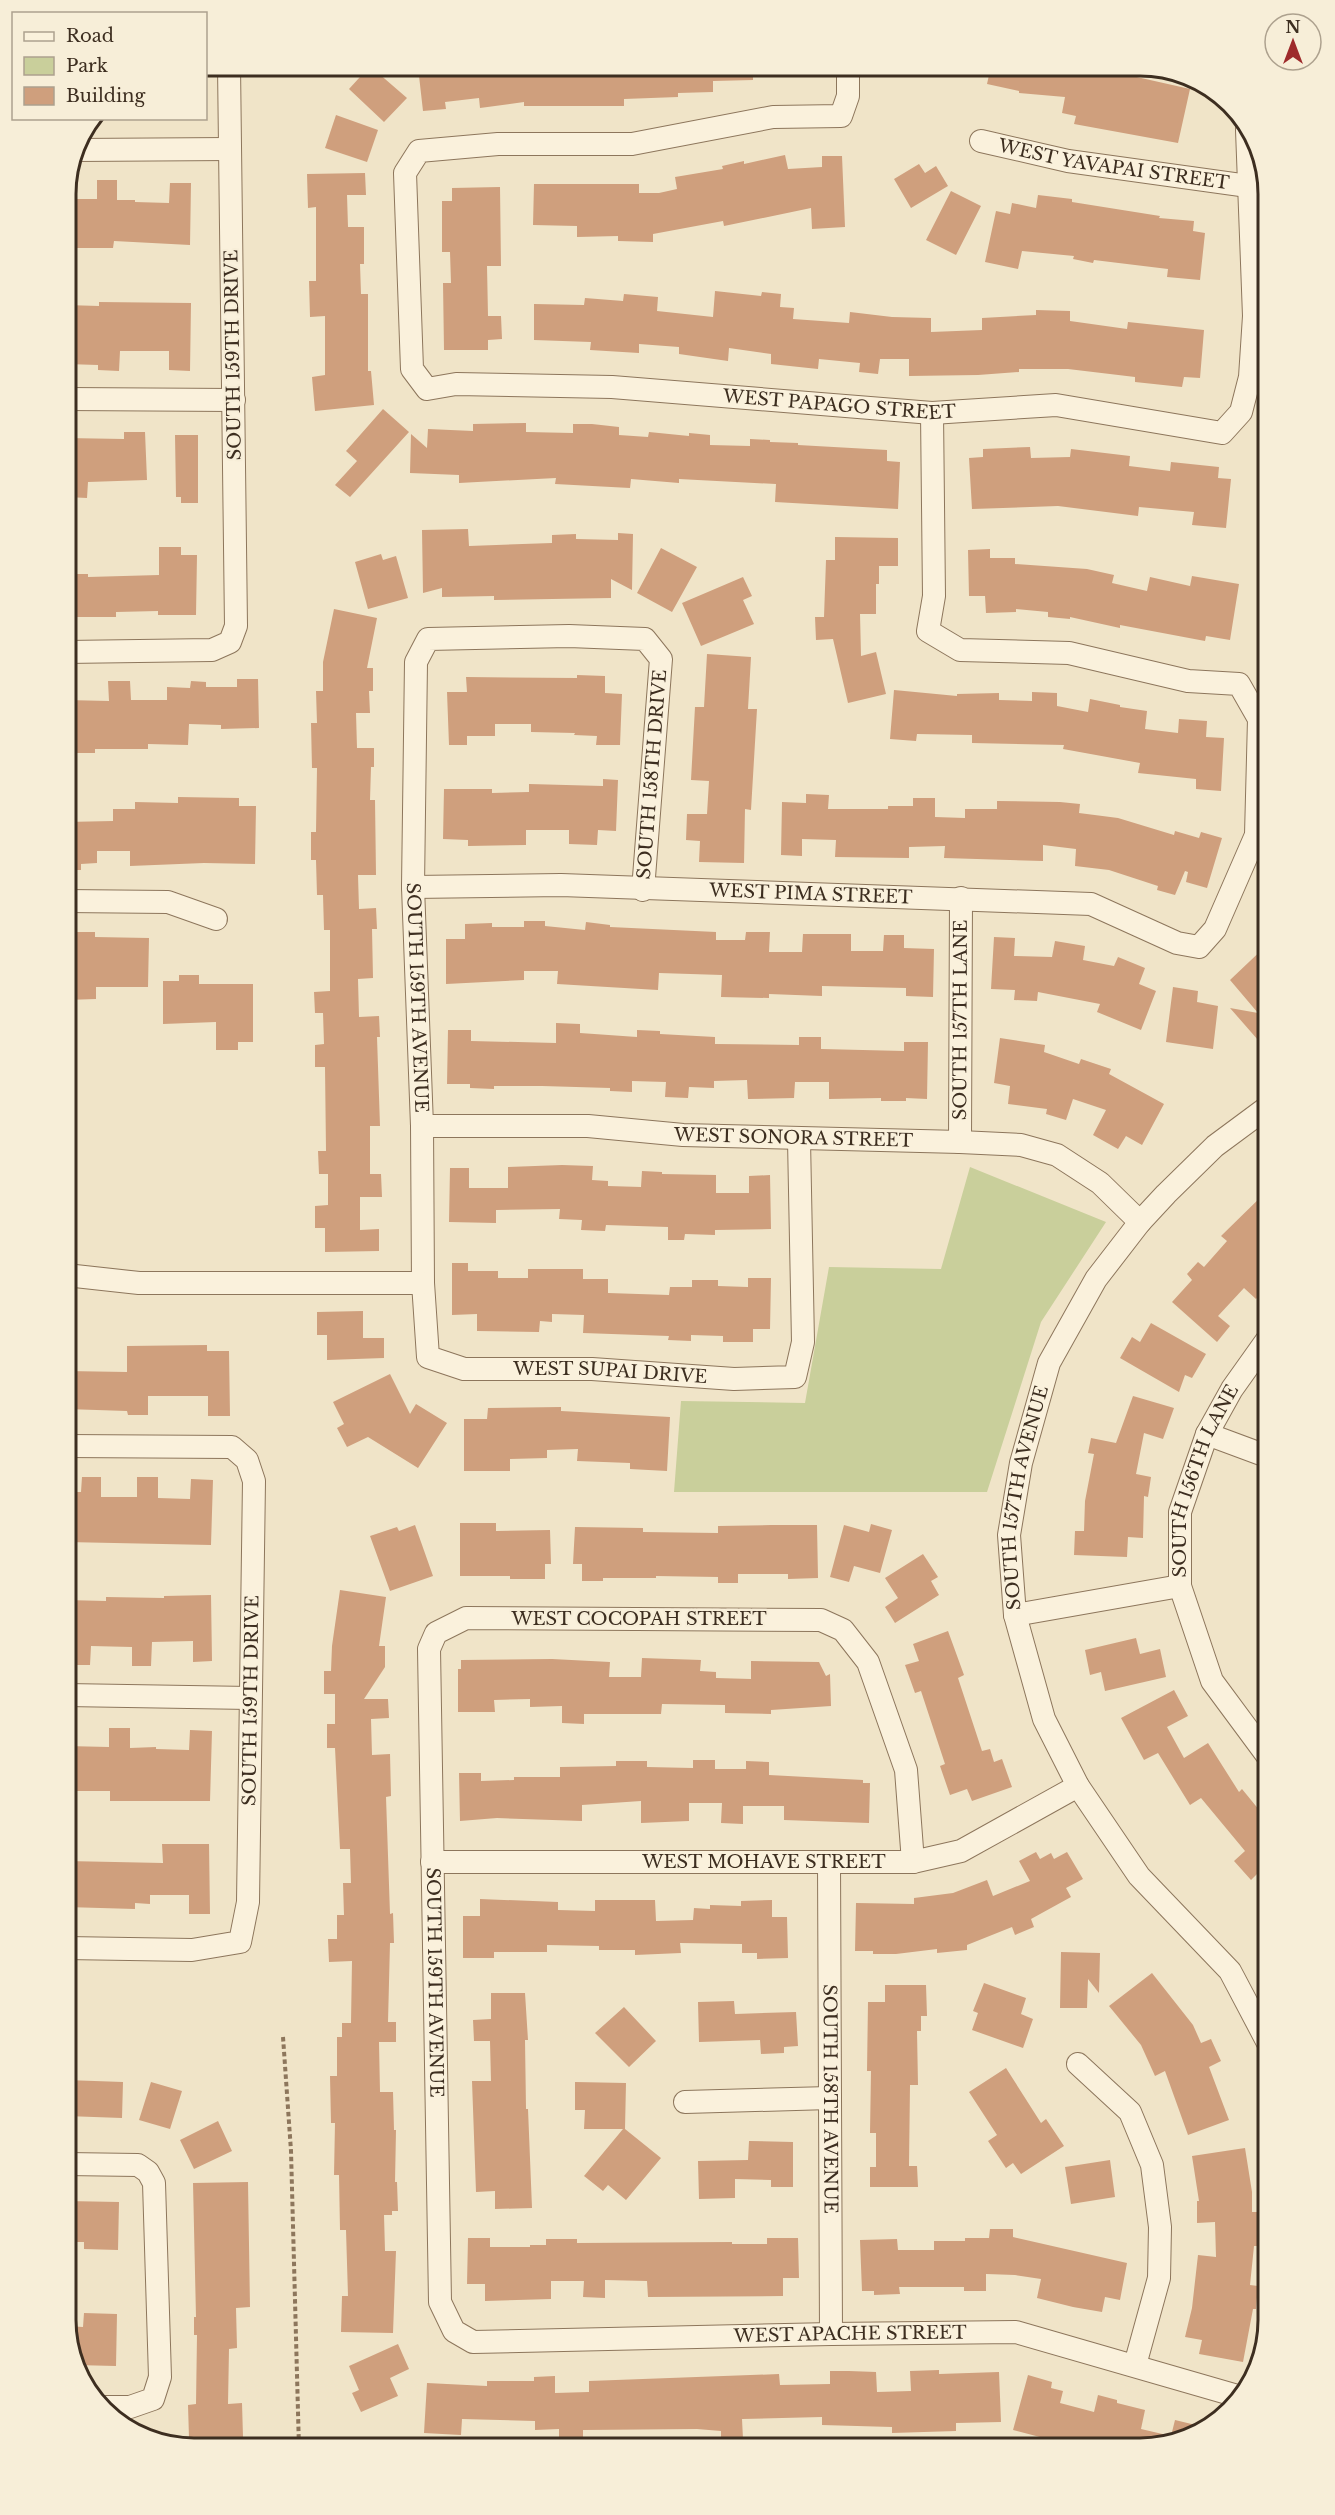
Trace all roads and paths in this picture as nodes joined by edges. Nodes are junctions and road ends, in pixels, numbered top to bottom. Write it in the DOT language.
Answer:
graph roads {
  1 [pos="229,77"];
  2 [pos="848,77"];
  3 [pos="981,141"];
  4 [pos="1247,144"];
  5 [pos="85,150"];
  6 [pos="230,150"];
  7 [pos="1248,186"];
  8 [pos="1258,279"];
  9 [pos="1258,336"];
  10 [pos="77,399"];
  11 [pos="234,400"];
  12 [pos="932,413"];
  13 [pos="77,652"];
  14 [pos="661,659"];
  15 [pos="1258,717"];
  16 [pos="1258,758"];
  17 [pos="413,887"];
  18 [pos="643,890"];
  19 [pos="961,898"];
  20 [pos="77,901"];
  21 [pos="216,919"];
  22 [pos="1258,1114"];
  23 [pos="422,1126"];
  24 [pos="799,1140"];
  25 [pos="960,1142"];
  26 [pos="1140,1222"];
  27 [pos="76,1276"];
  28 [pos="423,1282"];
  29 [pos="1258,1352"];
  30 [pos="428,1357"];
  31 [pos="1207,1434"];
  32 [pos="76,1446"];
  33 [pos="1258,1453"];
  34 [pos="1180,1586"];
  35 [pos="1015,1615"];
  36 [pos="436,1633"];
  37 [pos="76,1695"];
  38 [pos="250,1698"];
  39 [pos="1258,1743"];
  40 [pos="1078,1786"];
  41 [pos="432,1862"];
  42 [pos="913,1862"];
  43 [pos="829,1863"];
  44 [pos="76,1948"];
  45 [pos="1258,2024"];
  46 [pos="283,2037"];
  47 [pos="1078,2064"];
  48 [pos="830,2098"];
  49 [pos="685,2102"];
  50 [pos="76,2164"];
  51 [pos="454,2331"];
  52 [pos="831,2334"];
  53 [pos="1135,2365"];
  54 [pos="1232,2394"];
  55 [pos="115,2407"];
  56 [pos="299,2438"];
  1 -- 6 [label="street, SOUTH 159TH DRIVE"];
  2 -- 12 [label="street, WEST PAPAGO STREET"];
  3 -- 7 [label="street, WEST YAVAPAI STREET"];
  4 -- 7 [label="street"];
  5 -- 6 [label="street"];
  6 -- 11 [label="street, SOUTH 159TH DRIVE"];
  7 -- 8 [label="street"];
  9 -- 12 [label="street, WEST PAPAGO STREET"];
  10 -- 11 [label="street"];
  11 -- 13 [label="street, SOUTH 159TH DRIVE"];
  12 -- 15 [label="street, WEST PIMA STREET"];
  14 -- 17 [label="street, SOUTH 159TH AVENUE"];
  14 -- 18 [label="street, SOUTH 158TH DRIVE"];
  16 -- 19 [label="street, WEST PIMA STREET"];
  17 -- 18 [label="street, WEST PIMA STREET"];
  17 -- 23 [label="street, SOUTH 159TH AVENUE"];
  18 -- 19 [label="street, WEST PIMA STREET"];
  19 -- 25 [label="street, SOUTH 157TH LANE"];
  20 -- 21 [label="street"];
  22 -- 26 [label="street, SOUTH 157TH AVENUE"];
  23 -- 24 [label="street, WEST SONORA STREET"];
  23 -- 28 [label="street, SOUTH 159TH AVENUE"];
  24 -- 25 [label="street, WEST SONORA STREET"];
  24 -- 30 [label="street, WEST SUPAI DRIVE"];
  25 -- 26 [label="street, WEST SONORA STREET"];
  26 -- 35 [label="street, SOUTH 157TH AVENUE"];
  27 -- 28 [label="street"];
  28 -- 30 [label="street, SOUTH 159TH AVENUE"];
  29 -- 31 [label="street, SOUTH 156TH LANE"];
  31 -- 33 [label="street"];
  31 -- 34 [label="street, SOUTH 156TH LANE"];
  32 -- 38 [label="street, SOUTH 159TH DRIVE"];
  34 -- 35 [label="street"];
  34 -- 39 [label="street, SOUTH 156TH LANE"];
  35 -- 40 [label="street, SOUTH 157TH AVENUE"];
  36 -- 41 [label="street, SOUTH 159TH AVENUE"];
  36 -- 42 [label="street, WEST COCOPAH STREET"];
  37 -- 38 [label="street"];
  38 -- 44 [label="street, SOUTH 159TH DRIVE"];
  40 -- 42 [label="street, WEST MOHAVE STREET"];
  40 -- 45 [label="street, SOUTH 157TH AVENUE"];
  41 -- 43 [label="street, WEST MOHAVE STREET"];
  41 -- 51 [label="street, SOUTH 159TH AVENUE"];
  42 -- 43 [label="street, WEST MOHAVE STREET"];
  43 -- 48 [label="street, SOUTH 158TH AVENUE"];
  46 -- 56 [label="path"];
  47 -- 53 [label="street"];
  48 -- 49 [label="street"];
  48 -- 52 [label="street, SOUTH 158TH AVENUE"];
  50 -- 55 [label="street"];
  51 -- 52 [label="street, WEST APACHE STREET"];
  52 -- 53 [label="street, WEST APACHE STREET"];
  53 -- 54 [label="street, WEST APACHE STREET"];
}
